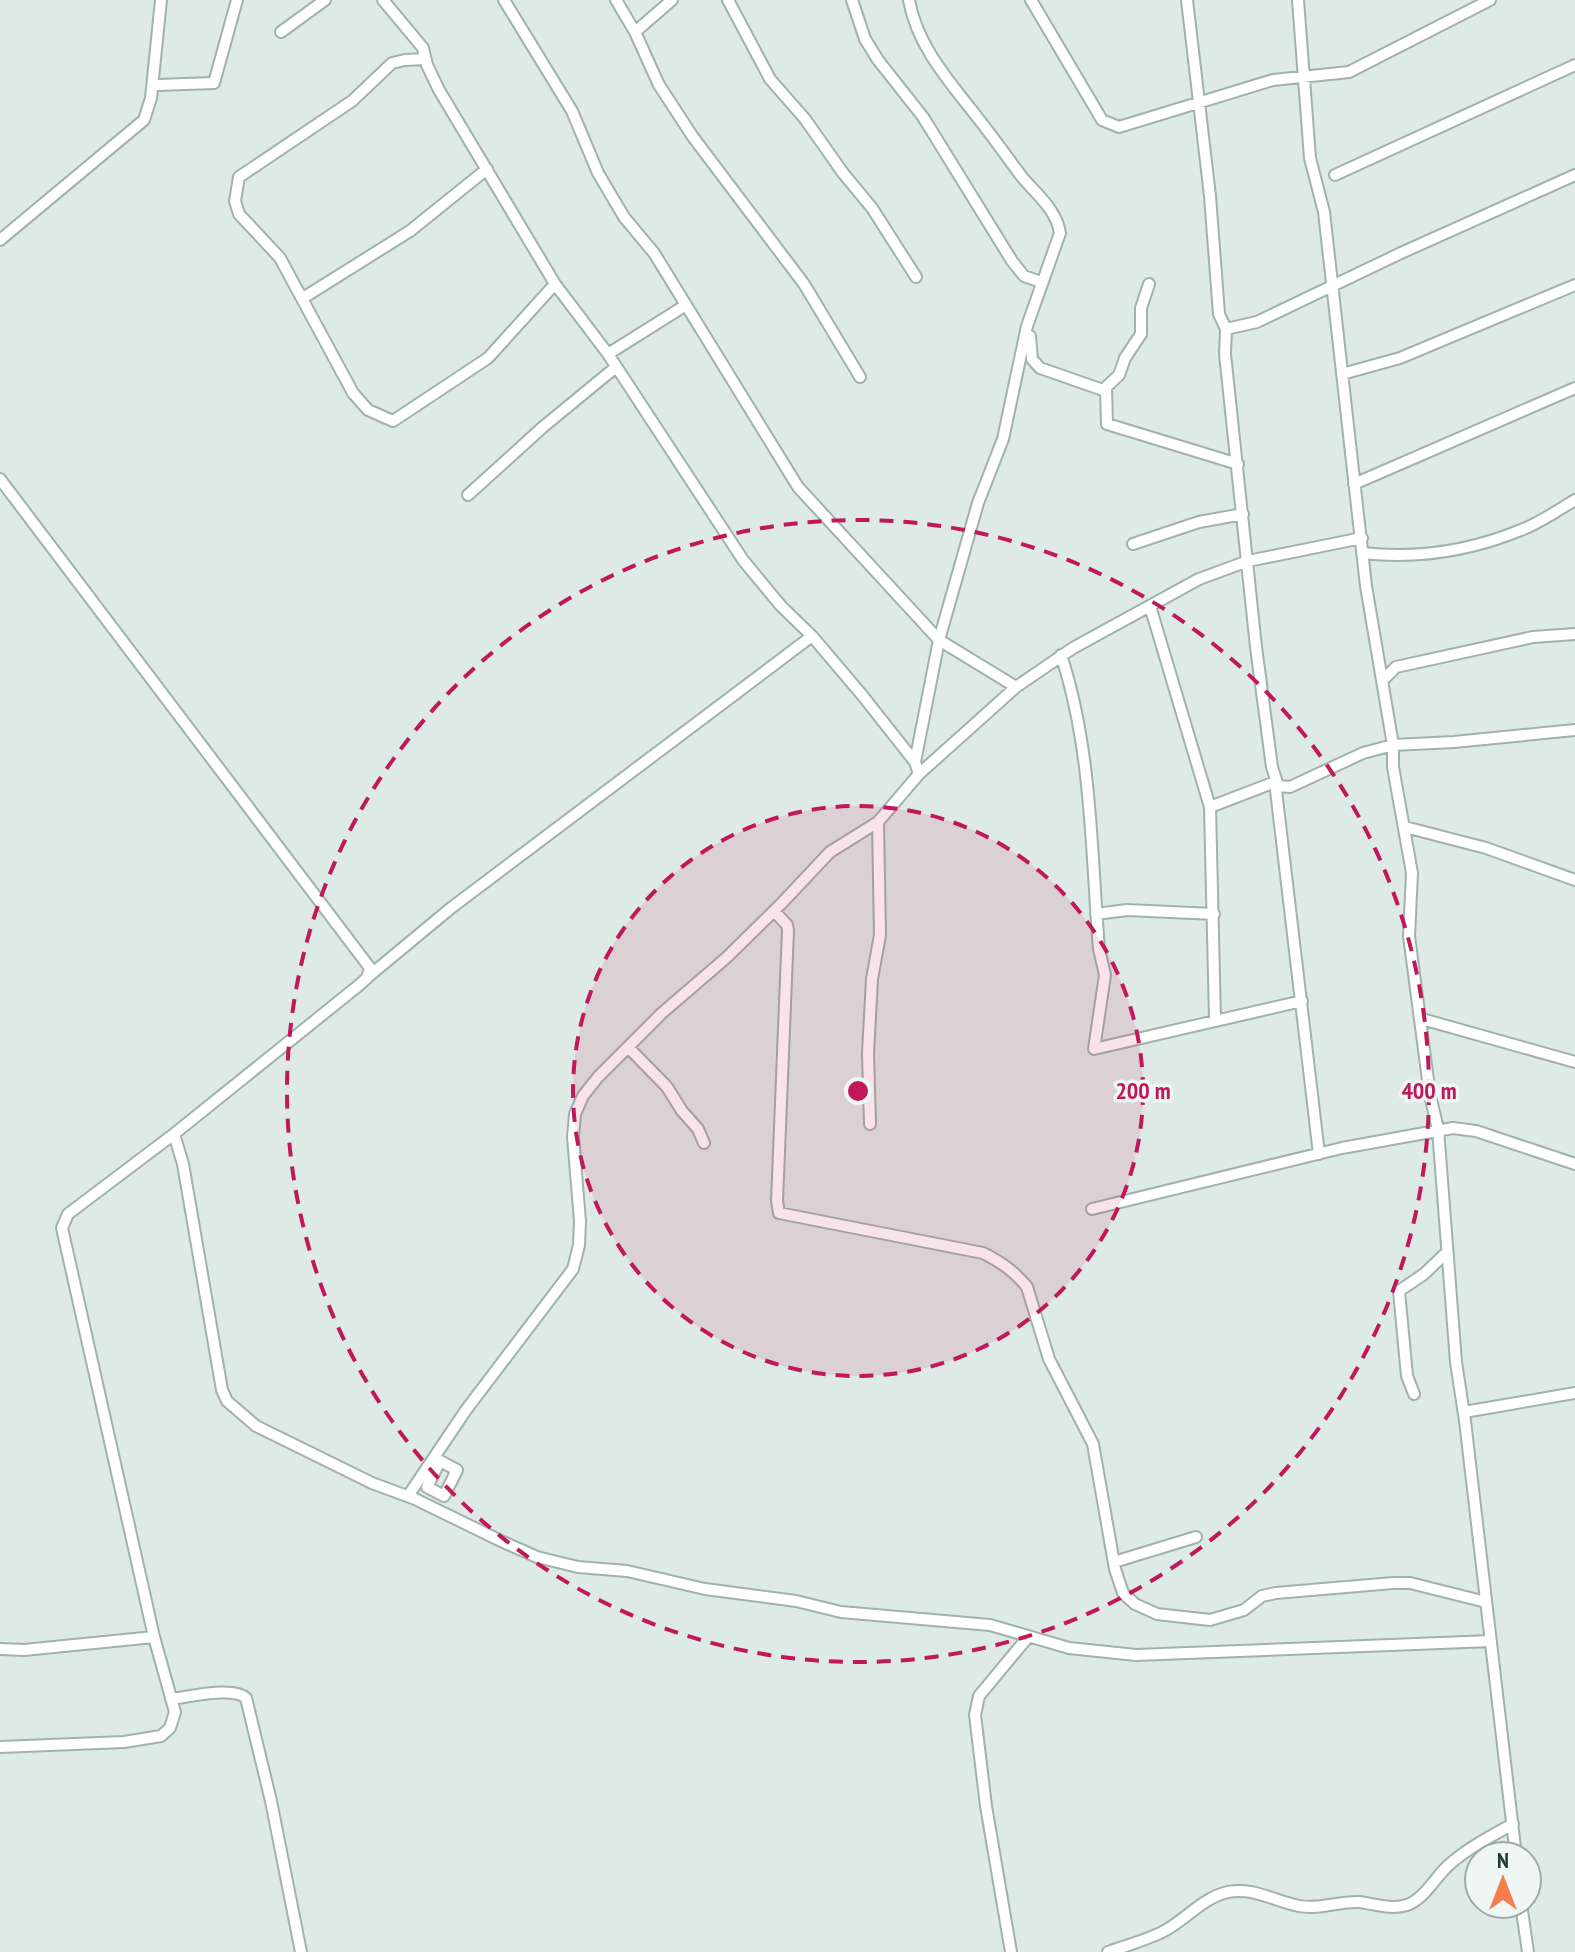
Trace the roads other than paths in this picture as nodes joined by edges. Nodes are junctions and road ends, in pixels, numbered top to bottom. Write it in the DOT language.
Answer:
graph roads {
  1 [pos="161,0"];
  2 [pos="237,0"];
  3 [pos="325,0"];
  4 [pos="383,0"];
  5 [pos="504,0"];
  6 [pos="616,0"];
  7 [pos="672,0"];
  8 [pos="728,0"];
  9 [pos="852,0"];
  10 [pos="909,0"];
  11 [pos="1031,0"];
  12 [pos="1187,0"];
  13 [pos="1490,0"];
  14 [pos="1299,1"];
  15 [pos="281,32"];
  16 [pos="635,32"];
  17 [pos="425,59"];
  18 [pos="1575,65"];
  19 [pos="1305,75"];
  20 [pos="157,85"];
  21 [pos="1199,102"];
  22 [pos="487,169"];
  23 [pos="1335,175"];
  24 [pos="1575,175"];
  25 [pos="0,240"];
  26 [pos="916,277"];
  27 [pos="1041,282"];
  28 [pos="555,284"];
  29 [pos="1149,284"];
  30 [pos="1334,285"];
  31 [pos="1575,285"];
  32 [pos="303,298"];
  33 [pos="686,305"];
  34 [pos="1029,322"];
  35 [pos="1226,329"];
  36 [pos="608,354"];
  37 [pos="616,367"];
  38 [pos="1342,374"];
  39 [pos="860,377"];
  40 [pos="1106,388"];
  41 [pos="1575,388"];
  42 [pos="1238,464"];
  43 [pos="0,479"];
  44 [pos="1354,484"];
  45 [pos="468,495"];
  46 [pos="1575,500"];
  47 [pos="1243,514"];
  48 [pos="1362,538"];
  49 [pos="1133,544"];
  50 [pos="1363,553"];
  51 [pos="1248,561"];
  52 [pos="1150,606"];
  53 [pos="1575,634"];
  54 [pos="812,636"];
  55 [pos="939,640"];
  56 [pos="1061,655"];
  57 [pos="1380,660"];
  58 [pos="1396,667"];
  59 [pos="1384,679"];
  60 [pos="1016,687"];
  61 [pos="1575,730"];
  62 [pos="1393,745"];
  63 [pos="915,762"];
  64 [pos="919,774"];
  65 [pos="1275,782"];
  66 [pos="1210,807"];
  67 [pos="878,822"];
  68 [pos="1405,827"];
  69 [pos="1575,880"];
  70 [pos="774,911"];
  71 [pos="1096,914"];
  72 [pos="1214,914"];
  73 [pos="367,978"];
  74 [pos="1302,1001"];
  75 [pos="1215,1019"];
  76 [pos="1422,1019"];
  77 [pos="628,1047"];
  78 [pos="1575,1062"];
  79 [pos="870,1124"];
  80 [pos="1438,1129"];
  81 [pos="174,1134"];
  82 [pos="704,1143"];
  83 [pos="1319,1154"];
  84 [pos="1575,1164"];
  85 [pos="1092,1209"];
  86 [pos="1447,1252"];
  87 [pos="1575,1393"];
  88 [pos="1414,1394"];
  89 [pos="1464,1412"];
  90 [pos="408,1496"];
  91 [pos="1196,1537"];
  92 [pos="1114,1562"];
  93 [pos="1486,1602"];
  94 [pos="154,1637"];
  95 [pos="1028,1637"];
  96 [pos="1491,1641"];
  97 [pos="0,1649"];
  98 [pos="171,1699"];
  99 [pos="0,1747"];
  100 [pos="1513,1824"];
  101 [pos="1514,1840"];
  102 [pos="1523,1920"];
  103 [pos="301,1952"];
  104 [pos="1011,1952"];
  105 [pos="1108,1952"];
  106 [pos="1528,1952"];
  1 -- 25 [label="street"];
  2 -- 20 [label="street"];
  3 -- 15 [label="street"];
  4 -- 17 [label="street"];
  5 -- 33 [label="street"];
  6 -- 16 [label="street"];
  7 -- 16 [label="street"];
  8 -- 26 [label="street"];
  9 -- 27 [label="street"];
  10 -- 27 [label="street"];
  11 -- 21 [label="street"];
  12 -- 21 [label="street"];
  13 -- 19 [label="street"];
  14 -- 19 [label="street"];
  16 -- 39 [label="street"];
  17 -- 22 [label="street"];
  17 -- 32 [label="street"];
  18 -- 23 [label="street"];
  19 -- 21 [label="street"];
  19 -- 30 [label="street"];
  21 -- 35 [label="street"];
  22 -- 28 [label="street"];
  22 -- 32 [label="street"];
  24 -- 30 [label="street"];
  27 -- 34 [label="street"];
  28 -- 32 [label="street"];
  28 -- 36 [label="street"];
  29 -- 40 [label="street"];
  30 -- 35 [label="street"];
  30 -- 38 [label="street"];
  31 -- 38 [label="street"];
  33 -- 36 [label="street"];
  33 -- 55 [label="street"];
  34 -- 40 [label="street"];
  34 -- 55 [label="street"];
  35 -- 42 [label="street"];
  36 -- 37 [label="street"];
  37 -- 45 [label="street"];
  37 -- 54 [label="street"];
  38 -- 44 [label="street"];
  40 -- 42 [label="street"];
  41 -- 44 [label="street"];
  42 -- 47 [label="street"];
  43 -- 73 [label="street"];
  44 -- 48 [label="street"];
  46 -- 50 [label="street"];
  47 -- 49 [label="street"];
  47 -- 51 [label="street"];
  48 -- 50 [label="street"];
  48 -- 51 [label="street"];
  50 -- 57 [label="street"];
  51 -- 52 [label="street"];
  51 -- 65 [label="street"];
  52 -- 56 [label="street"];
  52 -- 66 [label="street"];
  53 -- 58 [label="street"];
  54 -- 63 [label="street"];
  54 -- 73 [label="street"];
  55 -- 60 [label="street"];
  55 -- 63 [label="street"];
  56 -- 60 [label="street"];
  56 -- 71 [label="street"];
  57 -- 58 [label="street"];
  57 -- 59 [label="street"];
  58 -- 59 [label="street"];
  59 -- 62 [label="street"];
  60 -- 64 [label="street"];
  61 -- 62 [label="street"];
  62 -- 65 [label="street"];
  62 -- 68 [label="street"];
  63 -- 64 [label="street"];
  64 -- 67 [label="street"];
  65 -- 66 [label="street"];
  65 -- 74 [label="street"];
  66 -- 72 [label="street"];
  67 -- 70 [label="street"];
  67 -- 79 [label="street"];
  68 -- 69 [label="street"];
  68 -- 76 [label="street"];
  70 -- 77 [label="street"];
  70 -- 92 [label="street"];
  71 -- 72 [label="street"];
  71 -- 75 [label="street"];
  72 -- 75 [label="street"];
  73 -- 81 [label="street"];
  74 -- 75 [label="street"];
  74 -- 83 [label="street"];
  76 -- 78 [label="street"];
  76 -- 80 [label="street"];
  77 -- 82 [label="street"];
  77 -- 90 [label="street"];
  80 -- 83 [label="street"];
  80 -- 84 [label="street"];
  80 -- 86 [label="street"];
  81 -- 90 [label="street"];
  81 -- 94 [label="street"];
  83 -- 85 [label="street"];
  86 -- 88 [label="street"];
  86 -- 89 [label="street"];
  87 -- 89 [label="street"];
  89 -- 93 [label="street"];
  90 -- 95 [label="street"];
  91 -- 92 [label="street"];
  92 -- 93 [label="street"];
  93 -- 96 [label="street"];
  94 -- 97 [label="street"];
  94 -- 98 [label="street"];
  95 -- 96 [label="street"];
  95 -- 104 [label="street"];
  96 -- 100 [label="street"];
  98 -- 99 [label="street"];
  98 -- 103 [label="street"];
  100 -- 101 [label="street"];
  100 -- 105 [label="street"];
  102 -- 106 [label="street"];
}
